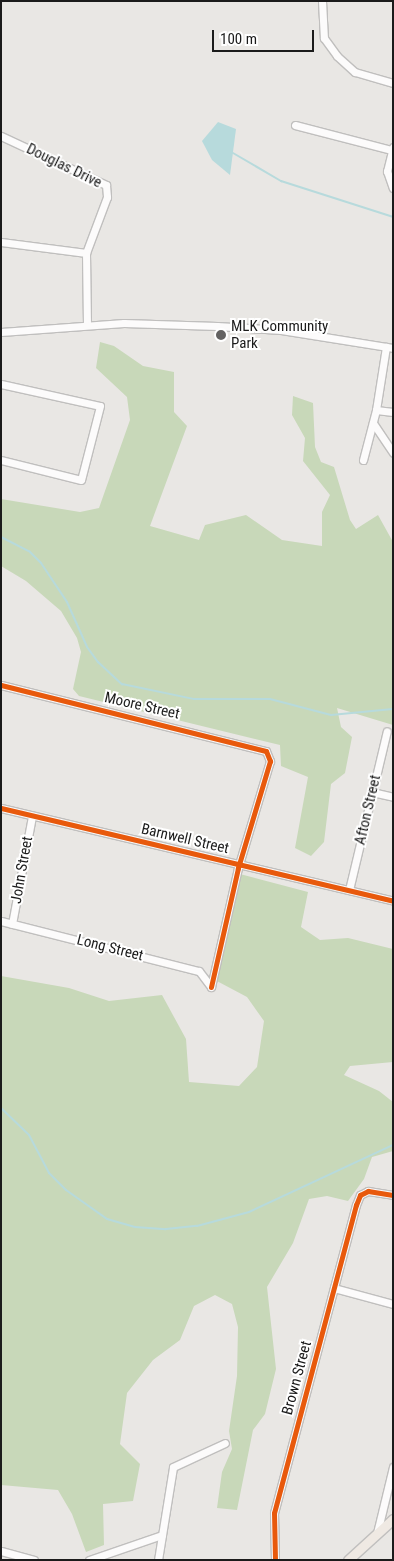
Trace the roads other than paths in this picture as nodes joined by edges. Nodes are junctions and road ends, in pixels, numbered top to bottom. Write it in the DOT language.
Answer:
graph roads {
  1 [pos="322,1"];
  2 [pos="393,83"];
  3 [pos="295,125"];
  4 [pos="1,136"];
  5 [pos="392,148"];
  6 [pos="393,188"];
  7 [pos="1,242"];
  8 [pos="86,253"];
  9 [pos="87,325"];
  10 [pos="1,332"];
  11 [pos="390,348"];
  12 [pos="1,384"];
  13 [pos="376,410"];
  14 [pos="393,412"];
  15 [pos="373,423"];
  16 [pos="393,453"];
  17 [pos="1,460"];
  18 [pos="363,460"];
  19 [pos="1,685"];
  20 [pos="388,731"];
  21 [pos="372,792"];
  22 [pos="393,797"];
  23 [pos="1,808"];
  24 [pos="32,816"];
  25 [pos="241,864"];
  26 [pos="349,890"];
  27 [pos="393,901"];
  28 [pos="1,921"];
  29 [pos="12,924"];
  30 [pos="393,1195"];
  31 [pos="334,1288"];
  32 [pos="393,1304"];
  33 [pos="225,1442"];
  34 [pos="393,1468"];
  35 [pos="393,1519"];
  36 [pos="377,1534"];
  37 [pos="162,1535"];
  38 [pos="1,1550"];
  39 [pos="34,1560"];
  40 [pos="90,1560"];
  41 [pos="158,1560"];
  42 [pos="274,1560"];
  43 [pos="348,1560"];
  1 -- 2 [label="street"];
  3 -- 5 [label="street"];
  4 -- 8 [label="street, Douglas Drive"];
  5 -- 6 [label="street"];
  7 -- 8 [label="street"];
  8 -- 9 [label="street, Douglas Drive"];
  9 -- 10 [label="street"];
  9 -- 11 [label="street"];
  11 -- 13 [label="street"];
  12 -- 17 [label="street"];
  13 -- 14 [label="street"];
  13 -- 15 [label="street"];
  15 -- 16 [label="street"];
  15 -- 18 [label="street"];
  19 -- 25 [label="street, Moore Street"];
  20 -- 21 [label="street, Afton Street"];
  21 -- 22 [label="street"];
  21 -- 26 [label="street, Afton Street"];
  23 -- 24 [label="street, Barnwell Street"];
  24 -- 25 [label="street, Barnwell Street"];
  24 -- 29 [label="street, John Street"];
  25 -- 26 [label="street, Barnwell Street"];
  25 -- 29 [label="street, Long Street"];
  26 -- 27 [label="street, Barnwell Street"];
  28 -- 29 [label="street, Long Street"];
  30 -- 31 [label="street, Brown Street"];
  31 -- 32 [label="street"];
  31 -- 42 [label="street, Brown Street"];
  33 -- 37 [label="street"];
  34 -- 36 [label="street"];
  35 -- 36 [label="main road"];
  36 -- 43 [label="main road"];
  37 -- 40 [label="street"];
  37 -- 41 [label="street"];
  38 -- 39 [label="street"];
}
